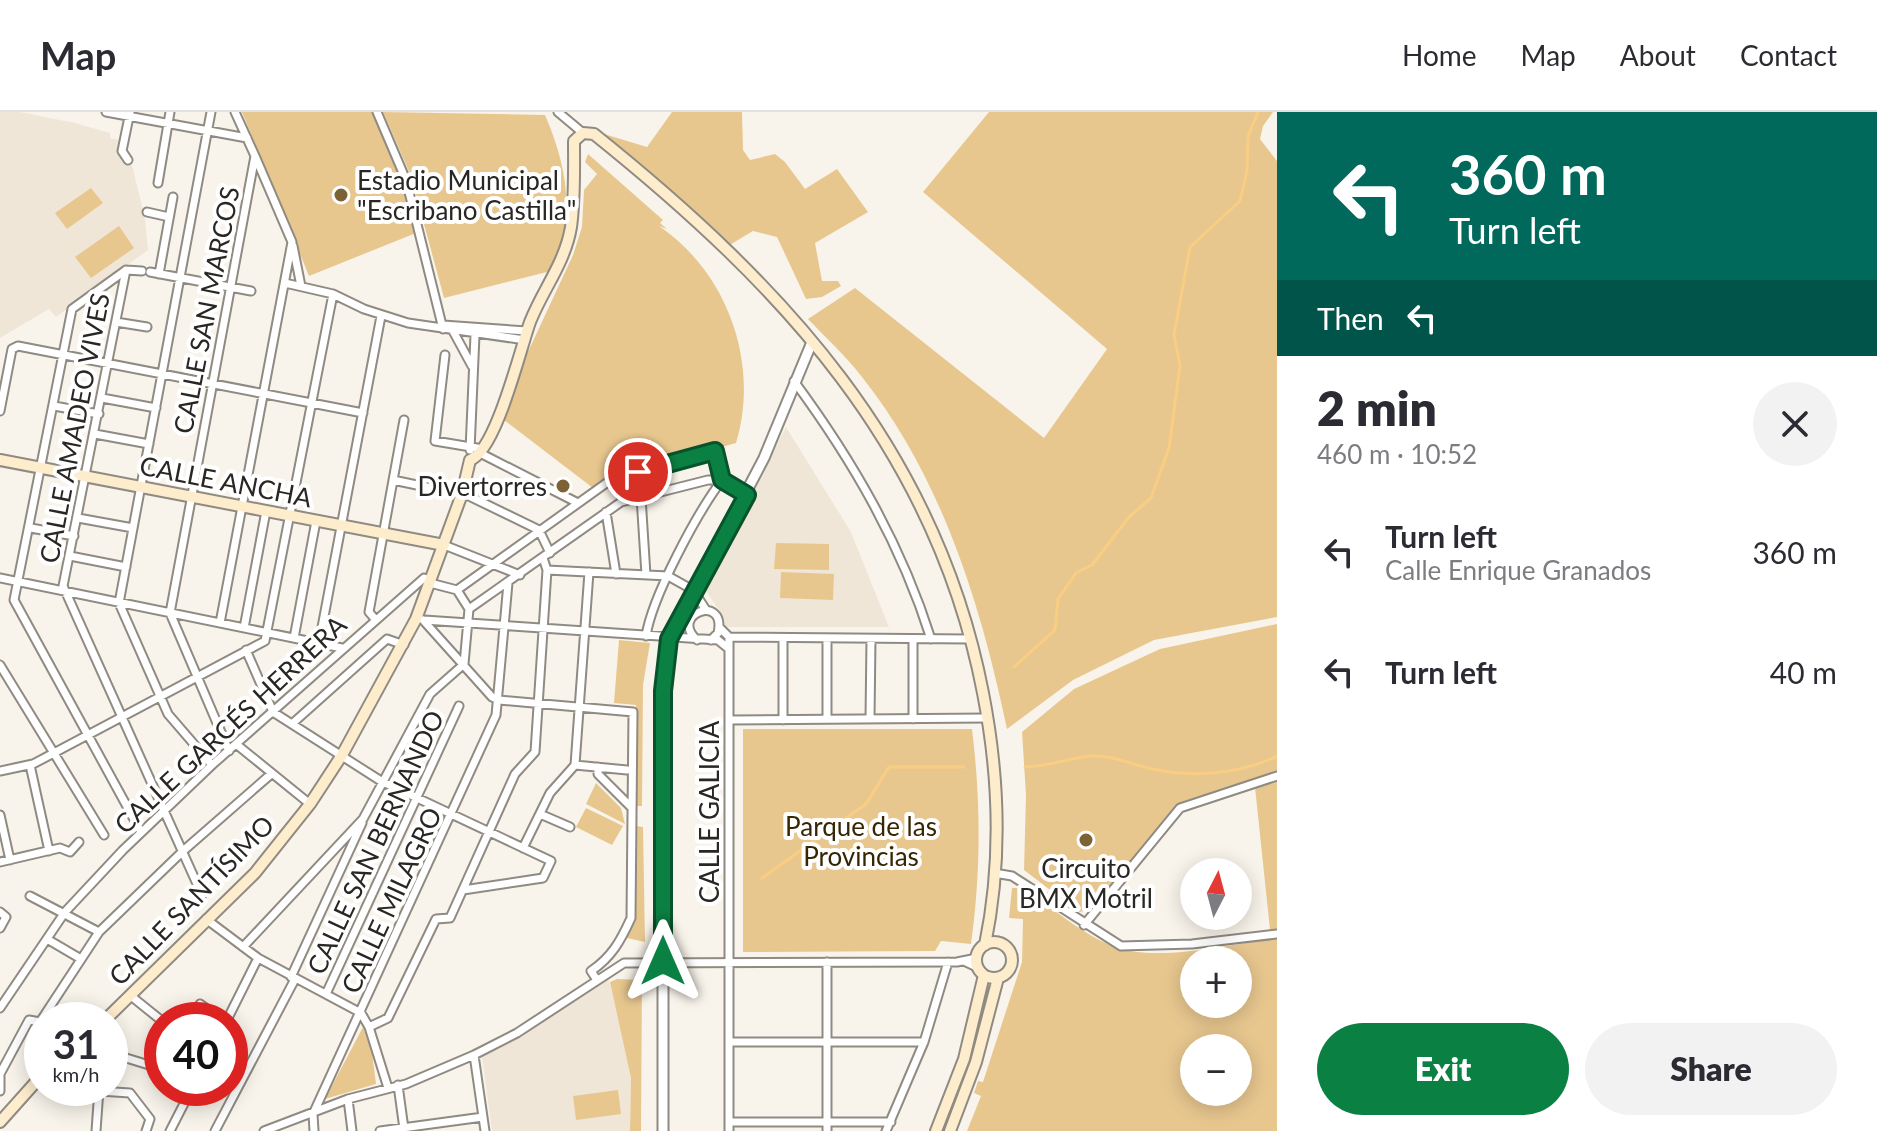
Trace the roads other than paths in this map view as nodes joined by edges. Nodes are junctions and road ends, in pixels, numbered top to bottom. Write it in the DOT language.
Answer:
graph roads {
  1 [pos="106,112"];
  2 [pos="170,112"];
  3 [pos="211,112"];
  4 [pos="235,112"];
  5 [pos="377,112"];
  6 [pos="558,112"];
  7 [pos="129,114"];
  8 [pos="168,124"];
  9 [pos="207,131"];
  10 [pos="583,133"];
  11 [pos="247,138"];
  12 [pos="255,156"];
  13 [pos="128,160"];
  14 [pos="158,183"];
  15 [pos="173,197"];
  16 [pos="147,212"];
  17 [pos="169,217"];
  18 [pos="292,242"];
  19 [pos="126,270"];
  20 [pos="150,272"];
  21 [pos="180,278"];
  22 [pos="285,283"];
  23 [pos="301,286"];
  24 [pos="230,287"];
  25 [pos="251,291"];
  26 [pos="333,294"];
  27 [pos="381,316"];
  28 [pos="116,322"];
  29 [pos="147,327"];
  30 [pos="443,327"];
  31 [pos="453,331"];
  32 [pos="475,335"];
  33 [pos="526,335"];
  34 [pos="812,342"];
  35 [pos="0,353"];
  36 [pos="11,355"];
  37 [pos="64,355"];
  38 [pos="445,355"];
  39 [pos="108,364"];
  40 [pos="474,368"];
  41 [pos="162,374"];
  42 [pos="794,381"];
  43 [pos="212,384"];
  44 [pos="263,394"];
  45 [pos="102,398"];
  46 [pos="312,404"];
  47 [pos="54,406"];
  48 [pos="156,408"];
  49 [pos="0,411"];
  50 [pos="363,413"];
  51 [pos="99,414"];
  52 [pos="404,420"];
  53 [pos="95,434"];
  54 [pos="149,444"];
  55 [pos="478,450"];
  56 [pos="0,460"];
  57 [pos="42,468"];
  58 [pos="86,476"];
  59 [pos="393,480"];
  60 [pos="722,480"];
  61 [pos="141,487"];
  62 [pos="462,494"];
  63 [pos="747,495"];
  64 [pos="191,497"];
  65 [pos="641,497"];
  66 [pos="578,503"];
  67 [pos="242,506"];
  68 [pos="266,511"];
  69 [pos="606,512"];
  70 [pos="291,516"];
  71 [pos="78,518"];
  72 [pos="316,521"];
  73 [pos="341,526"];
  74 [pos="31,528"];
  75 [pos="133,528"];
  76 [pos="539,530"];
  77 [pos="384,534"];
  78 [pos="74,536"];
  79 [pos="444,545"];
  80 [pos="70,556"];
  81 [pos="546,556"];
  82 [pos="494,563"];
  83 [pos="126,567"];
  84 [pos="547,570"];
  85 [pos="589,572"];
  86 [pos="616,574"];
  87 [pos="520,575"];
  88 [pos="646,575"];
  89 [pos="668,576"];
  90 [pos="0,578"];
  91 [pos="20,582"];
  92 [pos="430,582"];
  93 [pos="508,583"];
  94 [pos="457,590"];
  95 [pos="693,590"];
  96 [pos="66,593"];
  97 [pos="119,603"];
  98 [pos="469,609"];
  99 [pos="706,610"];
  100 [pos="170,613"];
  101 [pos="375,619"];
  102 [pos="420,619"];
  103 [pos="469,621"];
  104 [pos="220,623"];
  105 [pos="505,624"];
  106 [pos="543,627"];
  107 [pos="244,628"];
  108 [pos="720,628"];
  109 [pos="585,631"];
  110 [pos="269,633"];
  111 [pos="646,636"];
  112 [pos="729,637"];
  113 [pos="294,638"];
  114 [pos="783,638"];
  115 [pos="827,638"];
  116 [pos="669,639"];
  117 [pos="871,639"];
  118 [pos="913,639"];
  119 [pos="931,639"];
  120 [pos="973,639"];
  121 [pos="697,640"];
  122 [pos="711,640"];
  123 [pos="319,643"];
  124 [pos="404,645"];
  125 [pos="342,648"];
  126 [pos="729,649"];
  127 [pos="246,650"];
  128 [pos="464,664"];
  129 [pos="0,665"];
  130 [pos="195,676"];
  131 [pos="160,696"];
  132 [pos="499,700"];
  133 [pos="538,703"];
  134 [pos="459,706"];
  135 [pos="579,707"];
  136 [pos="273,712"];
  137 [pos="122,714"];
  138 [pos="988,718"];
  139 [pos="827,719"];
  140 [pos="870,719"];
  141 [pos="913,719"];
  142 [pos="730,720"];
  143 [pos="783,720"];
  144 [pos="293,723"];
  145 [pos="88,734"];
  146 [pos="236,744"];
  147 [pos="229,751"];
  148 [pos="53,754"];
  149 [pos="342,755"];
  150 [pos="30,765"];
  151 [pos="212,765"];
  152 [pos="575,765"];
  153 [pos="598,767"];
  154 [pos="627,770"];
  155 [pos="0,771"];
  156 [pos="270,775"];
  157 [pos="1277,776"];
  158 [pos="381,781"];
  159 [pos="416,799"];
  160 [pos="310,804"];
  161 [pos="632,808"];
  162 [pos="164,811"];
  163 [pos="540,814"];
  164 [pos="0,815"];
  165 [pos="452,815"];
  166 [pos="363,819"];
  167 [pos="570,827"];
  168 [pos="141,832"];
  169 [pos="489,832"];
  170 [pos="104,835"];
  171 [pos="79,842"];
  172 [pos="523,848"];
  173 [pos="49,851"];
  174 [pos="183,851"];
  175 [pos="10,860"];
  176 [pos="0,862"];
  177 [pos="994,873"];
  178 [pos="463,890"];
  179 [pos="202,895"];
  180 [pos="30,896"];
  181 [pos="0,912"];
  182 [pos="65,912"];
  183 [pos="991,917"];
  184 [pos="206,919"];
  185 [pos="1084,925"];
  186 [pos="0,928"];
  187 [pos="99,932"];
  188 [pos="1277,934"];
  189 [pos="47,939"];
  190 [pos="985,945"];
  191 [pos="1003,945"];
  192 [pos="243,947"];
  193 [pos="258,958"];
  194 [pos="81,959"];
  195 [pos="663,961"];
  196 [pos="729,962"];
  197 [pos="827,962"];
  198 [pos="948,962"];
  199 [pos="976,966"];
  200 [pos="293,978"];
  201 [pos="998,978"];
  202 [pos="597,980"];
  203 [pos="326,994"];
  204 [pos="131,996"];
  205 [pos="124,1002"];
  206 [pos="234,1002"];
  207 [pos="144,1006"];
  208 [pos="0,1008"];
  209 [pos="361,1013"];
  210 [pos="369,1027"];
  211 [pos="729,1042"];
  212 [pos="827,1042"];
  213 [pos="924,1042"];
  214 [pos="377,1053"];
  215 [pos="474,1055"];
  216 [pos="384,1073"];
  217 [pos="0,1075"];
  218 [pos="400,1085"];
  219 [pos="388,1088"];
  220 [pos="0,1091"];
  221 [pos="378,1091"];
  222 [pos="128,1093"];
  223 [pos="24,1095"];
  224 [pos="348,1099"];
  225 [pos="98,1106"];
  226 [pos="183,1106"];
  227 [pos="313,1114"];
  228 [pos="483,1117"];
  229 [pos="0,1122"];
  230 [pos="891,1122"];
  231 [pos="729,1126"];
  232 [pos="783,1126"];
  233 [pos="827,1126"];
  234 [pos="404,1129"];
  235 [pos="96,1131"];
  236 [pos="146,1131"];
  237 [pos="170,1131"];
  238 [pos="215,1131"];
  239 [pos="264,1131"];
  240 [pos="314,1131"];
  241 [pos="352,1131"];
  242 [pos="380,1131"];
  243 [pos="485,1131"];
  244 [pos="663,1131"];
  245 [pos="886,1131"];
  246 [pos="936,1131"];
  247 [pos="950,1131"];
  1 -- 7 [label="street"];
  2 -- 8 [label="street"];
  3 -- 9 [label="street"];
  4 -- 11 [label="street, CALLE SAN MARCOS"];
  5 -- 30 [label="street"];
  6 -- 10 [label="street"];
  7 -- 8 [label="street"];
  7 -- 13 [label="street"];
  8 -- 9 [label="street"];
  8 -- 14 [label="street"];
  9 -- 11 [label="street"];
  9 -- 21 [label="street"];
  10 -- 33 [label="main road"];
  10 -- 34 [label="main road"];
  11 -- 12 [label="street, CALLE SAN MARCOS"];
  12 -- 18 [label="street"];
  12 -- 24 [label="street, CALLE SAN MARCOS"];
  15 -- 17 [label="street"];
  16 -- 17 [label="street"];
  17 -- 20 [label="street"];
  18 -- 22 [label="street"];
  18 -- 23 [label="street"];
  19 -- 20 [label="street"];
  19 -- 28 [label="street, CALLE AMADEO VIVES"];
  19 -- 37 [label="street"];
  20 -- 21 [label="street"];
  21 -- 24 [label="street"];
  21 -- 41 [label="street"];
  22 -- 23 [label="street"];
  22 -- 44 [label="street"];
  23 -- 26 [label="street"];
  24 -- 25 [label="street"];
  24 -- 43 [label="street, CALLE SAN MARCOS"];
  26 -- 27 [label="street"];
  26 -- 46 [label="street"];
  27 -- 30 [label="street"];
  27 -- 50 [label="street"];
  28 -- 29 [label="street"];
  28 -- 39 [label="street, CALLE AMADEO VIVES"];
  30 -- 31 [label="street"];
  30 -- 33 [label="street"];
  31 -- 32 [label="street"];
  31 -- 40 [label="street"];
  32 -- 33 [label="street"];
  32 -- 40 [label="street"];
  33 -- 55 [label="main road"];
  34 -- 42 [label="street"];
  34 -- 120 [label="main road"];
  35 -- 36 [label="street"];
  36 -- 37 [label="street"];
  36 -- 49 [label="street"];
  37 -- 39 [label="street"];
  37 -- 47 [label="street"];
  38 -- 55 [label="street"];
  39 -- 41 [label="street"];
  39 -- 45 [label="street, CALLE AMADEO VIVES"];
  40 -- 55 [label="street"];
  41 -- 43 [label="street"];
  41 -- 48 [label="street"];
  42 -- 63 [label="street"];
  42 -- 119 [label="street"];
  43 -- 44 [label="street"];
  43 -- 64 [label="street, CALLE SAN MARCOS"];
  44 -- 46 [label="street"];
  44 -- 67 [label="street"];
  45 -- 48 [label="street"];
  45 -- 51 [label="street, CALLE AMADEO VIVES"];
  46 -- 50 [label="street"];
  46 -- 70 [label="street"];
  47 -- 51 [label="street"];
  47 -- 57 [label="street"];
  48 -- 54 [label="street"];
  50 -- 73 [label="street"];
  51 -- 53 [label="street, CALLE AMADEO VIVES"];
  52 -- 59 [label="street"];
  53 -- 54 [label="street"];
  53 -- 58 [label="street, CALLE AMADEO VIVES"];
  54 -- 61 [label="street"];
  55 -- 62 [label="main road, CALLE SANTÍSIMO"];
  55 -- 66 [label="street"];
  56 -- 57 [label="main road, CALLE ANCHA"];
  57 -- 58 [label="main road, CALLE ANCHA"];
  57 -- 74 [label="street"];
  58 -- 61 [label="main road, CALLE ANCHA"];
  58 -- 71 [label="street, CALLE AMADEO VIVES"];
  59 -- 62 [label="street"];
  59 -- 77 [label="street"];
  60 -- 63 [label="street"];
  60 -- 65 [label="street"];
  60 -- 66 [label="street"];
  60 -- 89 [label="street"];
  61 -- 64 [label="main road, CALLE ANCHA"];
  61 -- 75 [label="street"];
  62 -- 76 [label="street"];
  62 -- 79 [label="main road, CALLE SANTÍSIMO"];
  63 -- 95 [label="street"];
  64 -- 67 [label="main road, CALLE ANCHA"];
  64 -- 100 [label="street, CALLE SAN MARCOS"];
  65 -- 69 [label="street"];
  65 -- 88 [label="street"];
  66 -- 76 [label="street"];
  67 -- 68 [label="main road, CALLE ANCHA"];
  67 -- 104 [label="street"];
  68 -- 70 [label="main road, CALLE ANCHA"];
  68 -- 107 [label="street"];
  69 -- 81 [label="street"];
  69 -- 86 [label="street"];
  70 -- 72 [label="main road, CALLE ANCHA"];
  70 -- 110 [label="street"];
  71 -- 75 [label="street"];
  71 -- 78 [label="street, CALLE AMADEO VIVES"];
  72 -- 73 [label="main road, CALLE ANCHA"];
  72 -- 113 [label="street"];
  73 -- 77 [label="main road, CALLE ANCHA"];
  73 -- 123 [label="street"];
  74 -- 78 [label="street"];
  74 -- 91 [label="street"];
  75 -- 83 [label="street"];
  76 -- 81 [label="street"];
  76 -- 82 [label="street"];
  77 -- 79 [label="main road, CALLE ANCHA"];
  77 -- 101 [label="street"];
  78 -- 80 [label="street, CALLE AMADEO VIVES"];
  79 -- 82 [label="street"];
  79 -- 92 [label="main road, CALLE SANTÍSIMO"];
  80 -- 83 [label="street"];
  80 -- 96 [label="street, CALLE AMADEO VIVES"];
  81 -- 84 [label="street"];
  81 -- 87 [label="street"];
  82 -- 87 [label="street"];
  82 -- 94 [label="street"];
  83 -- 97 [label="street"];
  84 -- 85 [label="street"];
  84 -- 106 [label="street"];
  85 -- 86 [label="street"];
  85 -- 109 [label="street"];
  86 -- 88 [label="street"];
  87 -- 93 [label="street"];
  88 -- 89 [label="street"];
  89 -- 95 [label="street"];
  89 -- 111 [label="street"];
  90 -- 91 [label="street"];
  91 -- 96 [label="street"];
  91 -- 145 [label="street"];
  92 -- 94 [label="street"];
  92 -- 101 [label="street, CALLE GARCÉS HERRERA"];
  92 -- 102 [label="main road, CALLE SANTÍSIMO"];
  93 -- 98 [label="street"];
  93 -- 105 [label="street, CALLE MILAGRO"];
  94 -- 98 [label="street"];
  95 -- 99 [label="street"];
  95 -- 116 [label="street"];
  96 -- 97 [label="street"];
  96 -- 137 [label="street"];
  97 -- 100 [label="street"];
  97 -- 131 [label="street"];
  98 -- 103 [label="street"];
  99 -- 108 [label="street"];
  99 -- 121 [label="street"];
  100 -- 104 [label="street"];
  100 -- 130 [label="street"];
  101 -- 125 [label="street, CALLE GARCÉS HERRERA"];
  102 -- 103 [label="street"];
  102 -- 124 [label="main road, CALLE SANTÍSIMO"];
  102 -- 128 [label="street"];
  103 -- 105 [label="street"];
  103 -- 128 [label="street"];
  104 -- 107 [label="street"];
  105 -- 106 [label="street"];
  105 -- 132 [label="street, CALLE MILAGRO"];
  106 -- 109 [label="street"];
  106 -- 133 [label="street"];
  107 -- 110 [label="street"];
  108 -- 112 [label="street"];
  108 -- 122 [label="street"];
  109 -- 111 [label="street"];
  109 -- 135 [label="street"];
  110 -- 113 [label="street"];
  110 -- 127 [label="street"];
  111 -- 116 [label="street"];
  112 -- 114 [label="street"];
  112 -- 126 [label="street, CALLE GALICIA"];
  113 -- 123 [label="street"];
  114 -- 115 [label="street"];
  114 -- 143 [label="street"];
  115 -- 117 [label="street"];
  115 -- 139 [label="street"];
  116 -- 121 [label="street"];
  116 -- 195 [label="street"];
  117 -- 118 [label="street"];
  117 -- 140 [label="street"];
  118 -- 119 [label="street"];
  118 -- 141 [label="street"];
  119 -- 120 [label="street"];
  120 -- 138 [label="main road"];
  121 -- 122 [label="street"];
  122 -- 126 [label="street"];
  123 -- 125 [label="street"];
  124 -- 144 [label="street"];
  124 -- 149 [label="main road, CALLE SANTÍSIMO"];
  125 -- 136 [label="street, CALLE GARCÉS HERRERA"];
  126 -- 142 [label="street, CALLE GALICIA"];
  127 -- 130 [label="street"];
  127 -- 136 [label="street"];
  128 -- 132 [label="street"];
  128 -- 158 [label="street"];
  129 -- 148 [label="street"];
  130 -- 131 [label="street"];
  130 -- 147 [label="street"];
  131 -- 137 [label="street"];
  131 -- 151 [label="street"];
  132 -- 133 [label="street"];
  132 -- 165 [label="street, CALLE MILAGRO"];
  133 -- 135 [label="street"];
  133 -- 169 [label="street"];
  134 -- 159 [label="street, CALLE SAN BERNANDO"];
  135 -- 152 [label="street"];
  135 -- 161 [label="street"];
  136 -- 144 [label="street"];
  136 -- 146 [label="street, CALLE GARCÉS HERRERA"];
  137 -- 145 [label="street"];
  137 -- 162 [label="street"];
  138 -- 141 [label="street"];
  138 -- 177 [label="main road"];
  139 -- 140 [label="street"];
  139 -- 143 [label="street"];
  140 -- 141 [label="street"];
  142 -- 143 [label="street"];
  142 -- 196 [label="street, CALLE GALICIA"];
  144 -- 149 [label="street"];
  145 -- 148 [label="street"];
  145 -- 168 [label="street"];
  146 -- 147 [label="street, CALLE GARCÉS HERRERA"];
  146 -- 156 [label="street"];
  147 -- 151 [label="street, CALLE GARCÉS HERRERA"];
  148 -- 150 [label="street"];
  148 -- 170 [label="street"];
  149 -- 158 [label="street"];
  149 -- 160 [label="main road, CALLE SANTÍSIMO"];
  150 -- 155 [label="street"];
  150 -- 173 [label="street"];
  151 -- 162 [label="street, CALLE GARCÉS HERRERA"];
  152 -- 153 [label="street"];
  152 -- 163 [label="street"];
  153 -- 154 [label="street"];
  153 -- 161 [label="street"];
  156 -- 160 [label="street"];
  156 -- 174 [label="street"];
  157 -- 185 [label="street"];
  158 -- 159 [label="street"];
  158 -- 166 [label="street"];
  159 -- 165 [label="street"];
  159 -- 203 [label="street, CALLE SAN BERNANDO"];
  160 -- 184 [label="main road, CALLE SANTÍSIMO"];
  161 -- 202 [label="street"];
  162 -- 168 [label="street, CALLE GARCÉS HERRERA"];
  162 -- 174 [label="street"];
  163 -- 167 [label="street"];
  163 -- 172 [label="street"];
  164 -- 175 [label="street"];
  165 -- 169 [label="street"];
  165 -- 209 [label="street, CALLE MILAGRO"];
  166 -- 192 [label="street"];
  166 -- 200 [label="street"];
  168 -- 182 [label="street, CALLE GARCÉS HERRERA"];
  169 -- 172 [label="street"];
  169 -- 178 [label="street"];
  171 -- 173 [label="street"];
  172 -- 178 [label="street"];
  173 -- 175 [label="street"];
  174 -- 179 [label="street"];
  174 -- 187 [label="street"];
  175 -- 176 [label="street"];
  177 -- 183 [label="main road"];
  177 -- 185 [label="street"];
  178 -- 210 [label="street"];
  180 -- 182 [label="street"];
  181 -- 186 [label="street"];
  182 -- 187 [label="street"];
  182 -- 189 [label="street, CALLE GARCÉS HERRERA"];
  183 -- 190 [label="main road"];
  183 -- 191 [label="main road"];
  184 -- 192 [label="street"];
  184 -- 204 [label="main road, CALLE SANTÍSIMO"];
  185 -- 188 [label="street"];
  187 -- 194 [label="street"];
  189 -- 194 [label="street"];
  189 -- 208 [label="street, CALLE GARCÉS HERRERA"];
  190 -- 191 [label="main road"];
  190 -- 199 [label="main road"];
  191 -- 201 [label="main road"];
  192 -- 193 [label="street"];
  193 -- 200 [label="street"];
  193 -- 206 [label="street"];
  194 -- 217 [label="street"];
  195 -- 196 [label="street"];
  195 -- 202 [label="street"];
  195 -- 244 [label="street"];
  196 -- 197 [label="street"];
  196 -- 211 [label="street, CALLE GALICIA"];
  197 -- 198 [label="street"];
  197 -- 212 [label="street"];
  198 -- 199 [label="street"];
  198 -- 213 [label="street"];
  199 -- 201 [label="main road"];
  199 -- 246 [label="main road"];
  200 -- 203 [label="street"];
  200 -- 238 [label="street"];
  201 -- 247 [label="main road"];
  202 -- 215 [label="street"];
  203 -- 209 [label="street"];
  204 -- 205 [label="main road, CALLE SANTÍSIMO"];
  204 -- 207 [label="street"];
  209 -- 210 [label="street"];
  209 -- 227 [label="street, CALLE MILAGRO"];
  210 -- 214 [label="street"];
  211 -- 212 [label="street"];
  211 -- 231 [label="street, CALLE GALICIA"];
  212 -- 213 [label="street"];
  212 -- 233 [label="street"];
  213 -- 230 [label="street"];
  214 -- 216 [label="street"];
  214 -- 221 [label="street"];
  215 -- 218 [label="street"];
  215 -- 228 [label="street"];
  216 -- 218 [label="street"];
  216 -- 219 [label="street"];
  217 -- 220 [label="street"];
  218 -- 219 [label="street"];
  218 -- 234 [label="street"];
  219 -- 221 [label="street"];
  221 -- 224 [label="street"];
  222 -- 236 [label="street"];
  223 -- 229 [label="main road"];
  224 -- 227 [label="street"];
  224 -- 241 [label="street"];
  225 -- 235 [label="street"];
  226 -- 237 [label="street"];
  227 -- 239 [label="street"];
  227 -- 240 [label="street"];
  228 -- 234 [label="street"];
  228 -- 243 [label="street"];
  230 -- 233 [label="street"];
  230 -- 245 [label="street"];
  231 -- 232 [label="street"];
  232 -- 233 [label="street"];
  234 -- 242 [label="street"];
}
